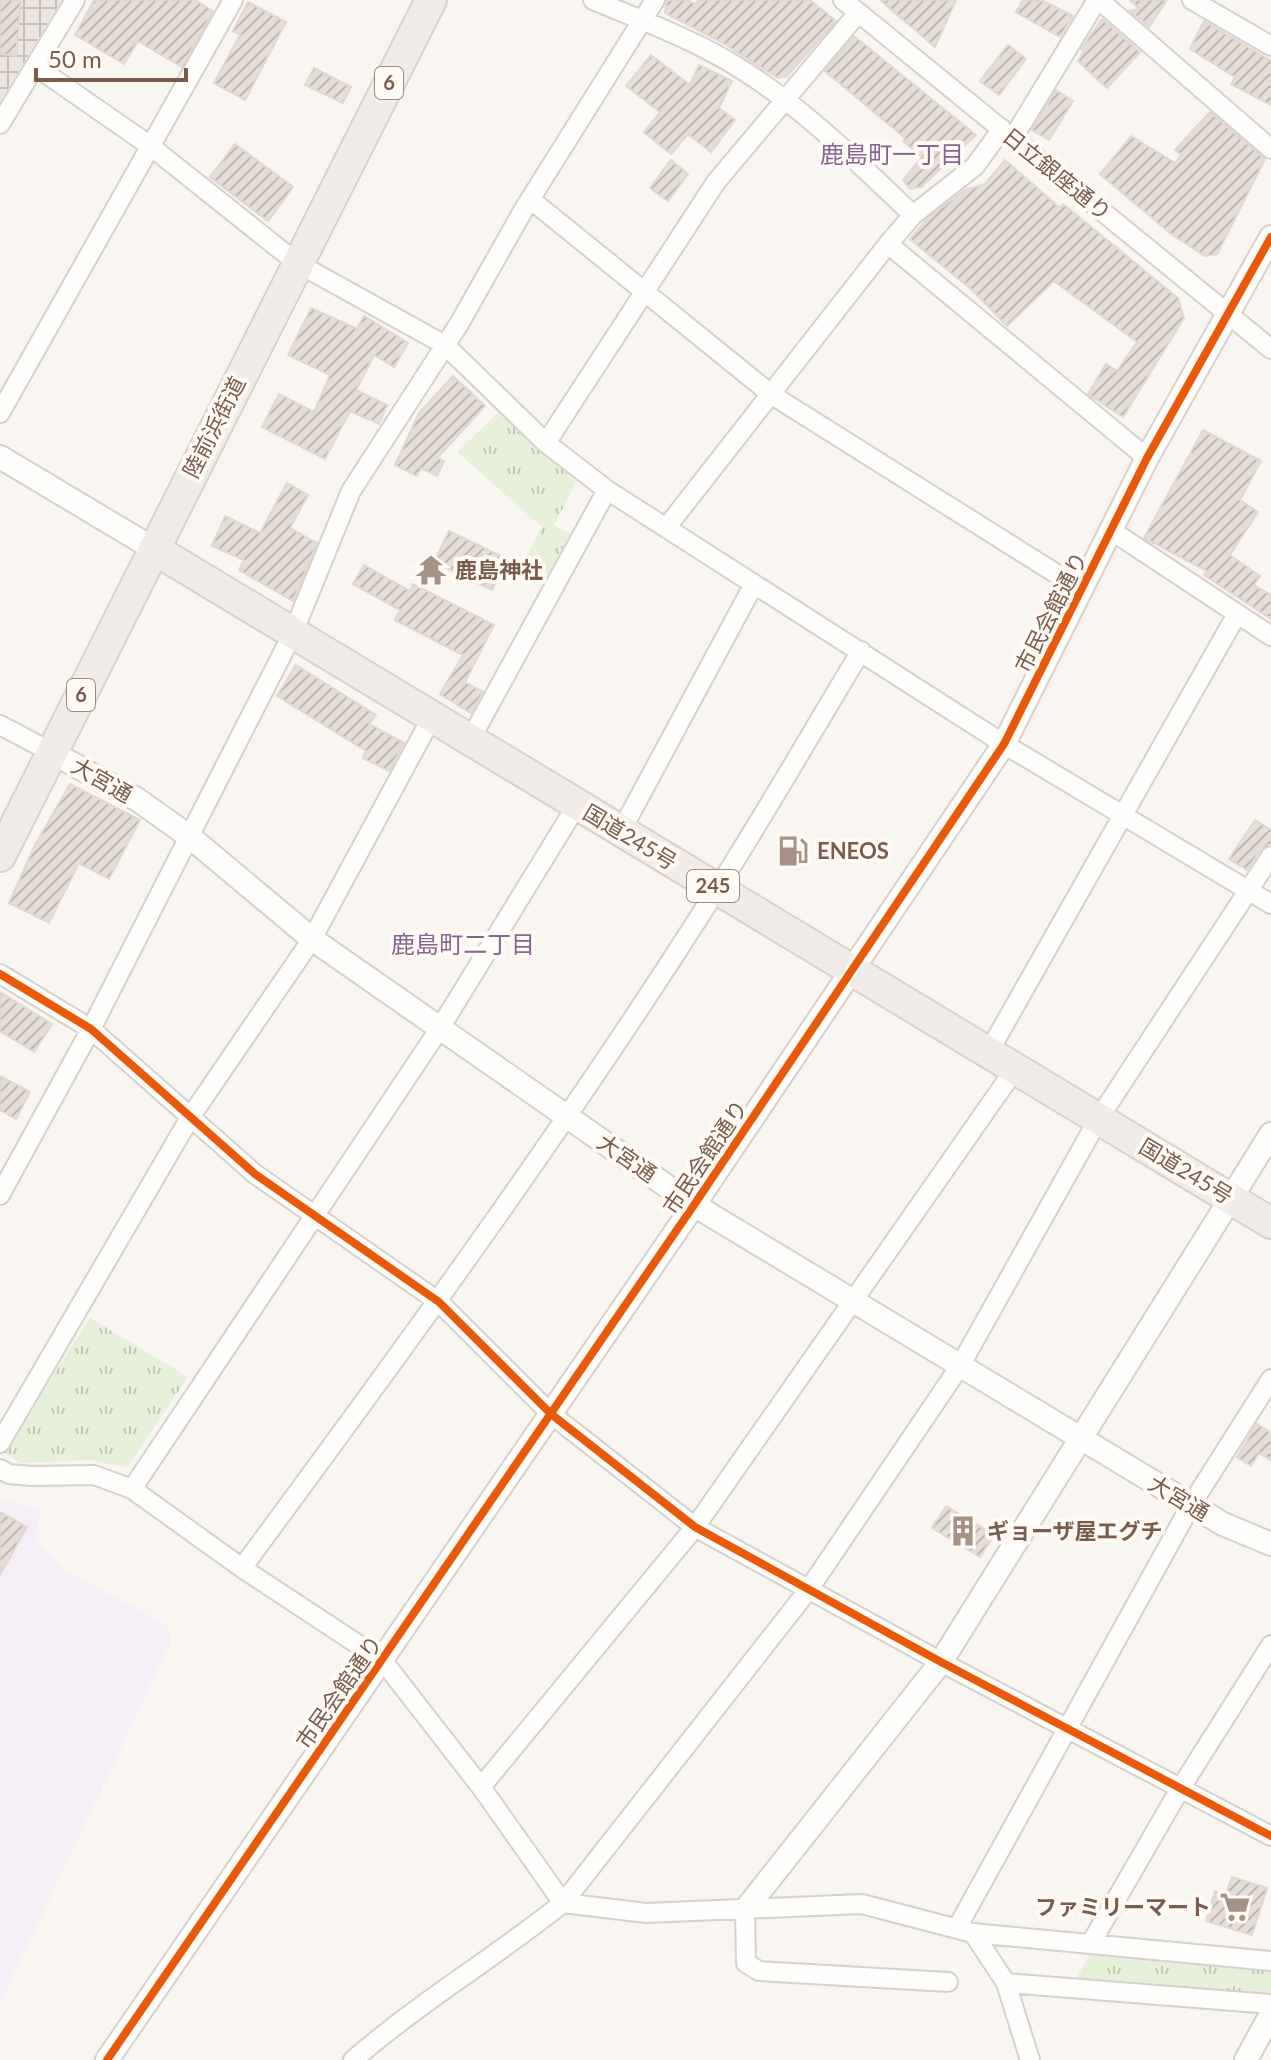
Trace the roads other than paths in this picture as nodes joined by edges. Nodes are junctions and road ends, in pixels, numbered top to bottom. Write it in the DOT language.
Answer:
graph roads {
  1 [pos="75,0"];
  2 [pos="233,0"];
  3 [pos="431,0"];
  4 [pos="593,0"];
  5 [pos="655,0"];
  6 [pos="843,0"];
  7 [pos="1098,0"];
  8 [pos="1192,0"];
  9 [pos="858,13"];
  10 [pos="644,22"];
  11 [pos="1271,46"];
  12 [pos="35,66"];
  13 [pos="784,98"];
  14 [pos="0,124"];
  15 [pos="1008,133"];
  16 [pos="149,145"];
  17 [pos="1271,149"];
  18 [pos="530,199"];
  19 [pos="913,215"];
  20 [pos="1271,237"];
  21 [pos="888,244"];
  22 [pos="297,263"];
  23 [pos="644,289"];
  24 [pos="1228,315"];
  25 [pos="445,345"];
  26 [pos="1271,349"];
  27 [pos="772,395"];
  28 [pos="0,413"];
  29 [pos="546,443"];
  30 [pos="0,457"];
  31 [pos="1147,458"];
  32 [pos="607,490"];
  33 [pos="666,528"];
  34 [pos="1112,531"];
  35 [pos="154,549"];
  36 [pos="754,584"];
  37 [pos="1082,590"];
  38 [pos="1237,614"];
  39 [pos="293,633"];
  40 [pos="1271,636"];
  41 [pos="861,651"];
  42 [pos="432,717"];
  43 [pos="0,725"];
  44 [pos="470,740"];
  45 [pos="1004,744"];
  46 [pos="53,753"];
  47 [pos="577,805"];
  48 [pos="1125,817"];
  49 [pos="621,831"];
  50 [pos="190,837"];
  51 [pos="0,856"];
  52 [pos="1271,856"];
  53 [pos="717,889"];
  54 [pos="1246,889"];
  55 [pos="1271,904"];
  56 [pos="312,939"];
  57 [pos="853,971"];
  58 [pos="0,974"];
  59 [pos="440,1028"];
  60 [pos="91,1029"];
  61 [pos="988,1053"];
  62 [pos="1015,1069"];
  63 [pos="191,1116"];
  64 [pos="567,1117"];
  65 [pos="1099,1118"];
  66 [pos="1271,1134"];
  67 [pos="0,1195"];
  68 [pos="1230,1198"];
  69 [pos="694,1205"];
  70 [pos="315,1215"];
  71 [pos="1271,1223"];
  72 [pos="853,1300"];
  73 [pos="439,1302"];
  74 [pos="960,1366"];
  75 [pos="1271,1379"];
  76 [pos="551,1414"];
  77 [pos="1082,1440"];
  78 [pos="0,1443"];
  79 [pos="0,1469"];
  80 [pos="132,1489"];
  81 [pos="1191,1505"];
  82 [pos="695,1527"];
  83 [pos="1271,1544"];
  84 [pos="242,1568"];
  85 [pos="809,1589"];
  86 [pos="1271,1645"];
  87 [pos="383,1661"];
  88 [pos="941,1662"];
  89 [pos="1068,1730"];
  90 [pos="481,1787"];
  91 [pos="1180,1789"];
  92 [pos="1271,1836"];
  93 [pos="563,1903"];
  94 [pos="745,1910"];
  95 [pos="965,1931"];
  96 [pos="1091,1943"];
  97 [pos="1271,1961"];
  98 [pos="948,1982"];
  99 [pos="1006,1983"];
  100 [pos="1271,2004"];
  101 [pos="1271,2014"];
  102 [pos="107,2060"];
  103 [pos="353,2060"];
  104 [pos="1030,2060"];
  105 [pos="1246,2060"];
  1 -- 12 [label="street"];
  2 -- 16 [label="street"];
  3 -- 22 [label="highway, 陸前浜街道 / 6"];
  4 -- 10 [label="street"];
  5 -- 10 [label="street"];
  6 -- 9 [label="street, 日立銀座通り"];
  7 -- 15 [label="street"];
  7 -- 17 [label="street"];
  8 -- 11 [label="street"];
  9 -- 13 [label="street"];
  9 -- 15 [label="street, 日立銀座通り"];
  10 -- 13 [label="street"];
  10 -- 18 [label="street"];
  12 -- 14 [label="street"];
  12 -- 16 [label="street"];
  13 -- 19 [label="street"];
  13 -- 23 [label="street"];
  15 -- 19 [label="street"];
  15 -- 24 [label="street, 日立銀座通り"];
  16 -- 22 [label="street"];
  16 -- 28 [label="street"];
  18 -- 23 [label="street"];
  18 -- 25 [label="street"];
  19 -- 21 [label="street"];
  20 -- 24 [label="street, 市民会館通り"];
  21 -- 27 [label="street"];
  21 -- 31 [label="street"];
  22 -- 25 [label="street"];
  22 -- 35 [label="highway, 陸前浜街道 / 6"];
  23 -- 27 [label="street"];
  23 -- 29 [label="street"];
  24 -- 26 [label="street, 日立銀座通り"];
  24 -- 31 [label="street, 市民会館通り"];
  25 -- 29 [label="street"];
  25 -- 39 [label="street"];
  27 -- 33 [label="street"];
  27 -- 37 [label="street"];
  29 -- 32 [label="street"];
  30 -- 35 [label="street"];
  31 -- 34 [label="street, 市民会館通り"];
  32 -- 33 [label="street"];
  32 -- 44 [label="street"];
  33 -- 36 [label="street"];
  34 -- 37 [label="street, 市民会館通り"];
  34 -- 38 [label="street"];
  35 -- 39 [label="highway, 国道245号 / 245"];
  35 -- 46 [label="highway, 陸前浜街道 / 6"];
  36 -- 41 [label="street"];
  36 -- 49 [label="street"];
  37 -- 45 [label="street, 市民会館通り"];
  38 -- 40 [label="street"];
  38 -- 48 [label="street"];
  39 -- 42 [label="highway, 国道245号 / 245"];
  39 -- 50 [label="street"];
  41 -- 45 [label="street"];
  41 -- 53 [label="street"];
  42 -- 44 [label="highway, 国道245号 / 245"];
  42 -- 56 [label="street"];
  43 -- 46 [label="street"];
  44 -- 47 [label="highway, 国道245号 / 245"];
  45 -- 48 [label="street"];
  45 -- 57 [label="street, 市民会館通り"];
  46 -- 50 [label="street, 大宮通"];
  46 -- 51 [label="highway, 陸前浜街道 / 6"];
  47 -- 49 [label="highway, 国道245号 / 245"];
  47 -- 59 [label="street"];
  48 -- 54 [label="street"];
  48 -- 61 [label="street"];
  49 -- 53 [label="highway, 国道245号 / 245"];
  50 -- 56 [label="street, 大宮通"];
  50 -- 60 [label="street"];
  52 -- 54 [label="street"];
  53 -- 57 [label="highway, 国道245号 / 245"];
  53 -- 64 [label="street"];
  54 -- 55 [label="street"];
  54 -- 65 [label="street"];
  56 -- 59 [label="street, 大宮通"];
  56 -- 63 [label="street"];
  57 -- 61 [label="highway, 国道245号 / 245"];
  57 -- 69 [label="street, 市民会館通り"];
  58 -- 60 [label="street"];
  59 -- 64 [label="street, 大宮通"];
  59 -- 70 [label="street"];
  60 -- 63 [label="street"];
  60 -- 67 [label="street"];
  61 -- 62 [label="highway, 国道245号 / 245"];
  62 -- 65 [label="highway, 国道245号 / 245"];
  62 -- 72 [label="street"];
  63 -- 70 [label="street"];
  63 -- 78 [label="street"];
  64 -- 69 [label="street, 大宮通"];
  64 -- 73 [label="street"];
  65 -- 68 [label="highway, 国道245号 / 245"];
  65 -- 74 [label="street"];
  66 -- 68 [label="street"];
  68 -- 71 [label="highway, 国道245号 / 245"];
  68 -- 77 [label="street"];
  69 -- 72 [label="street, 大宮通"];
  69 -- 76 [label="street, 市民会館通り"];
  70 -- 73 [label="street"];
  70 -- 80 [label="street"];
  72 -- 74 [label="street, 大宮通"];
  72 -- 82 [label="street"];
  73 -- 76 [label="street"];
  73 -- 84 [label="street"];
  74 -- 77 [label="street, 大宮通"];
  74 -- 85 [label="street"];
  75 -- 81 [label="street"];
  76 -- 82 [label="street"];
  76 -- 87 [label="street, 市民会館通り"];
  77 -- 81 [label="street, 大宮通"];
  77 -- 88 [label="street"];
  79 -- 80 [label="street"];
  80 -- 84 [label="street"];
  81 -- 83 [label="street, 大宮通"];
  81 -- 89 [label="street"];
  82 -- 85 [label="street"];
  82 -- 90 [label="street"];
  84 -- 87 [label="street"];
  85 -- 88 [label="street"];
  85 -- 93 [label="street"];
  86 -- 91 [label="street"];
  87 -- 90 [label="street"];
  87 -- 102 [label="street, 市民会館通り"];
  88 -- 89 [label="street"];
  88 -- 94 [label="street"];
  89 -- 91 [label="street"];
  89 -- 95 [label="street"];
  90 -- 93 [label="street"];
  91 -- 92 [label="street"];
  91 -- 96 [label="street"];
  93 -- 94 [label="street"];
  93 -- 103 [label="street"];
  94 -- 95 [label="street"];
  94 -- 98 [label="street"];
  95 -- 96 [label="street"];
  95 -- 99 [label="street"];
  96 -- 97 [label="street"];
  99 -- 100 [label="street"];
  99 -- 104 [label="street"];
  101 -- 105 [label="street"];
}
